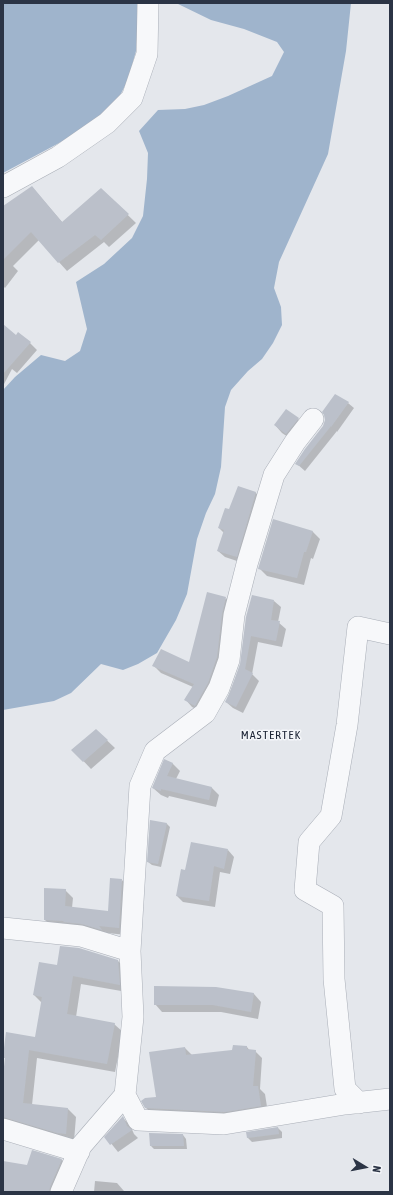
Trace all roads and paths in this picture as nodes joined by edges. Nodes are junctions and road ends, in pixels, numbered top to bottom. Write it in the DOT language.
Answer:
graph roads {
  1 [pos="148,3"];
  2 [pos="3,187"];
  3 [pos="313,419"];
  4 [pos="390,634"];
  5 [pos="3,928"];
  6 [pos="130,951"];
  7 [pos="124,1095"];
  8 [pos="390,1099"];
  9 [pos="359,1103"];
  10 [pos="3,1129"];
  11 [pos="79,1152"];
  12 [pos="61,1192"];
  1 -- 2 [label="street"];
  3 -- 6 [label="street"];
  4 -- 9 [label="street"];
  5 -- 6 [label="street"];
  6 -- 7 [label="street"];
  7 -- 9 [label="street"];
  7 -- 11 [label="street"];
  8 -- 9 [label="street"];
  10 -- 11 [label="street"];
  11 -- 12 [label="street"];
}
